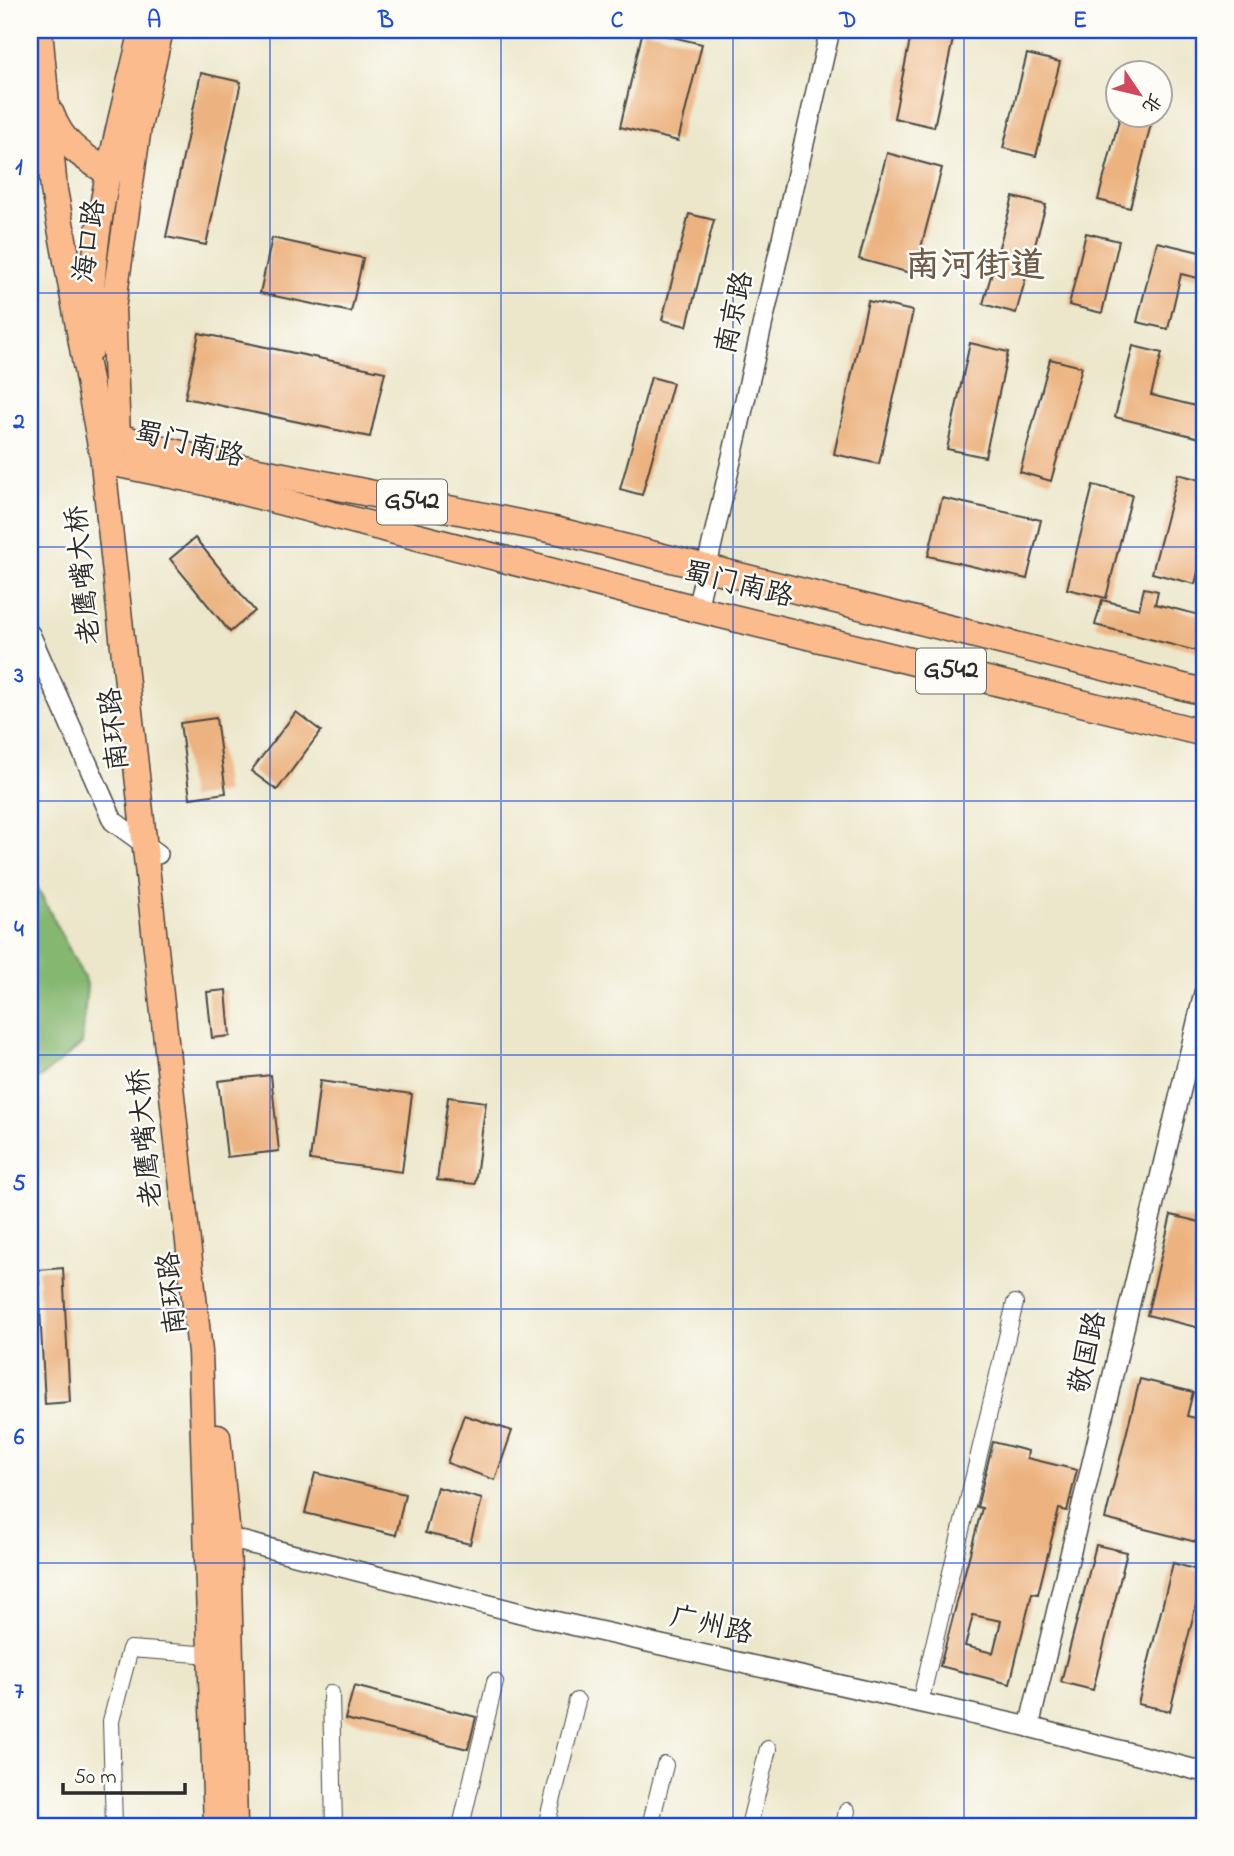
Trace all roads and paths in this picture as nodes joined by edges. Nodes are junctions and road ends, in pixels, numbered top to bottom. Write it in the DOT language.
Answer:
graph roads {
  1 [pos="39,30"];
  2 [pos="142,30"];
  3 [pos="161,30"];
  4 [pos="830,30"];
  5 [pos="44,96"];
  6 [pos="109,173"];
  7 [pos="113,449"];
  8 [pos="706,568"];
  9 [pos="697,609"];
  10 [pos="30,634"];
  11 [pos="1204,692"];
  12 [pos="1204,733"];
  13 [pos="151,849"];
  14 [pos="1204,993"];
  15 [pos="1014,1303"];
  16 [pos="217,1535"];
  17 [pos="212,1655"];
  18 [pos="495,1682"];
  19 [pos="331,1693"];
  20 [pos="577,1701"];
  21 [pos="920,1703"];
  22 [pos="1029,1727"];
  23 [pos="768,1749"];
  24 [pos="665,1765"];
  25 [pos="1204,1772"];
  26 [pos="114,1826"];
  27 [pos="216,1826"];
  28 [pos="235,1826"];
  29 [pos="334,1826"];
  30 [pos="461,1826"];
  31 [pos="546,1826"];
  32 [pos="650,1826"];
  33 [pos="749,1826"];
  1 -- 5 [label="highway"];
  2 -- 6 [label="main road, 海口路"];
  3 -- 7 [label="main road, 海口路"];
  4 -- 8 [label="street, 南京路"];
  5 -- 6 [label="highway"];
  5 -- 7 [label="highway"];
  6 -- 7 [label="main road, 海口路"];
  7 -- 8 [label="highway, 蜀门南路 / G542"];
  7 -- 9 [label="highway, 蜀门南路 / G542"];
  7 -- 13 [label="main road, 南环路"];
  8 -- 9 [label="street, 南京路"];
  8 -- 11 [label="highway, 蜀门南路 / G542"];
  9 -- 12 [label="highway, 蜀门南路 / G542"];
  10 -- 13 [label="street"];
  13 -- 16 [label="main road, 南环路"];
  14 -- 22 [label="street, 敬国路"];
  15 -- 21 [label="street"];
  16 -- 17 [label="main road"];
  16 -- 21 [label="street, 广州路"];
  16 -- 28 [label="main road, 南环路"];
  17 -- 26 [label="street"];
  17 -- 27 [label="main road"];
  18 -- 30 [label="street"];
  19 -- 29 [label="street"];
  20 -- 31 [label="street"];
  21 -- 22 [label="street, 广州路"];
  22 -- 25 [label="street, 广州路"];
  23 -- 33 [label="street"];
  24 -- 32 [label="street"];
}
